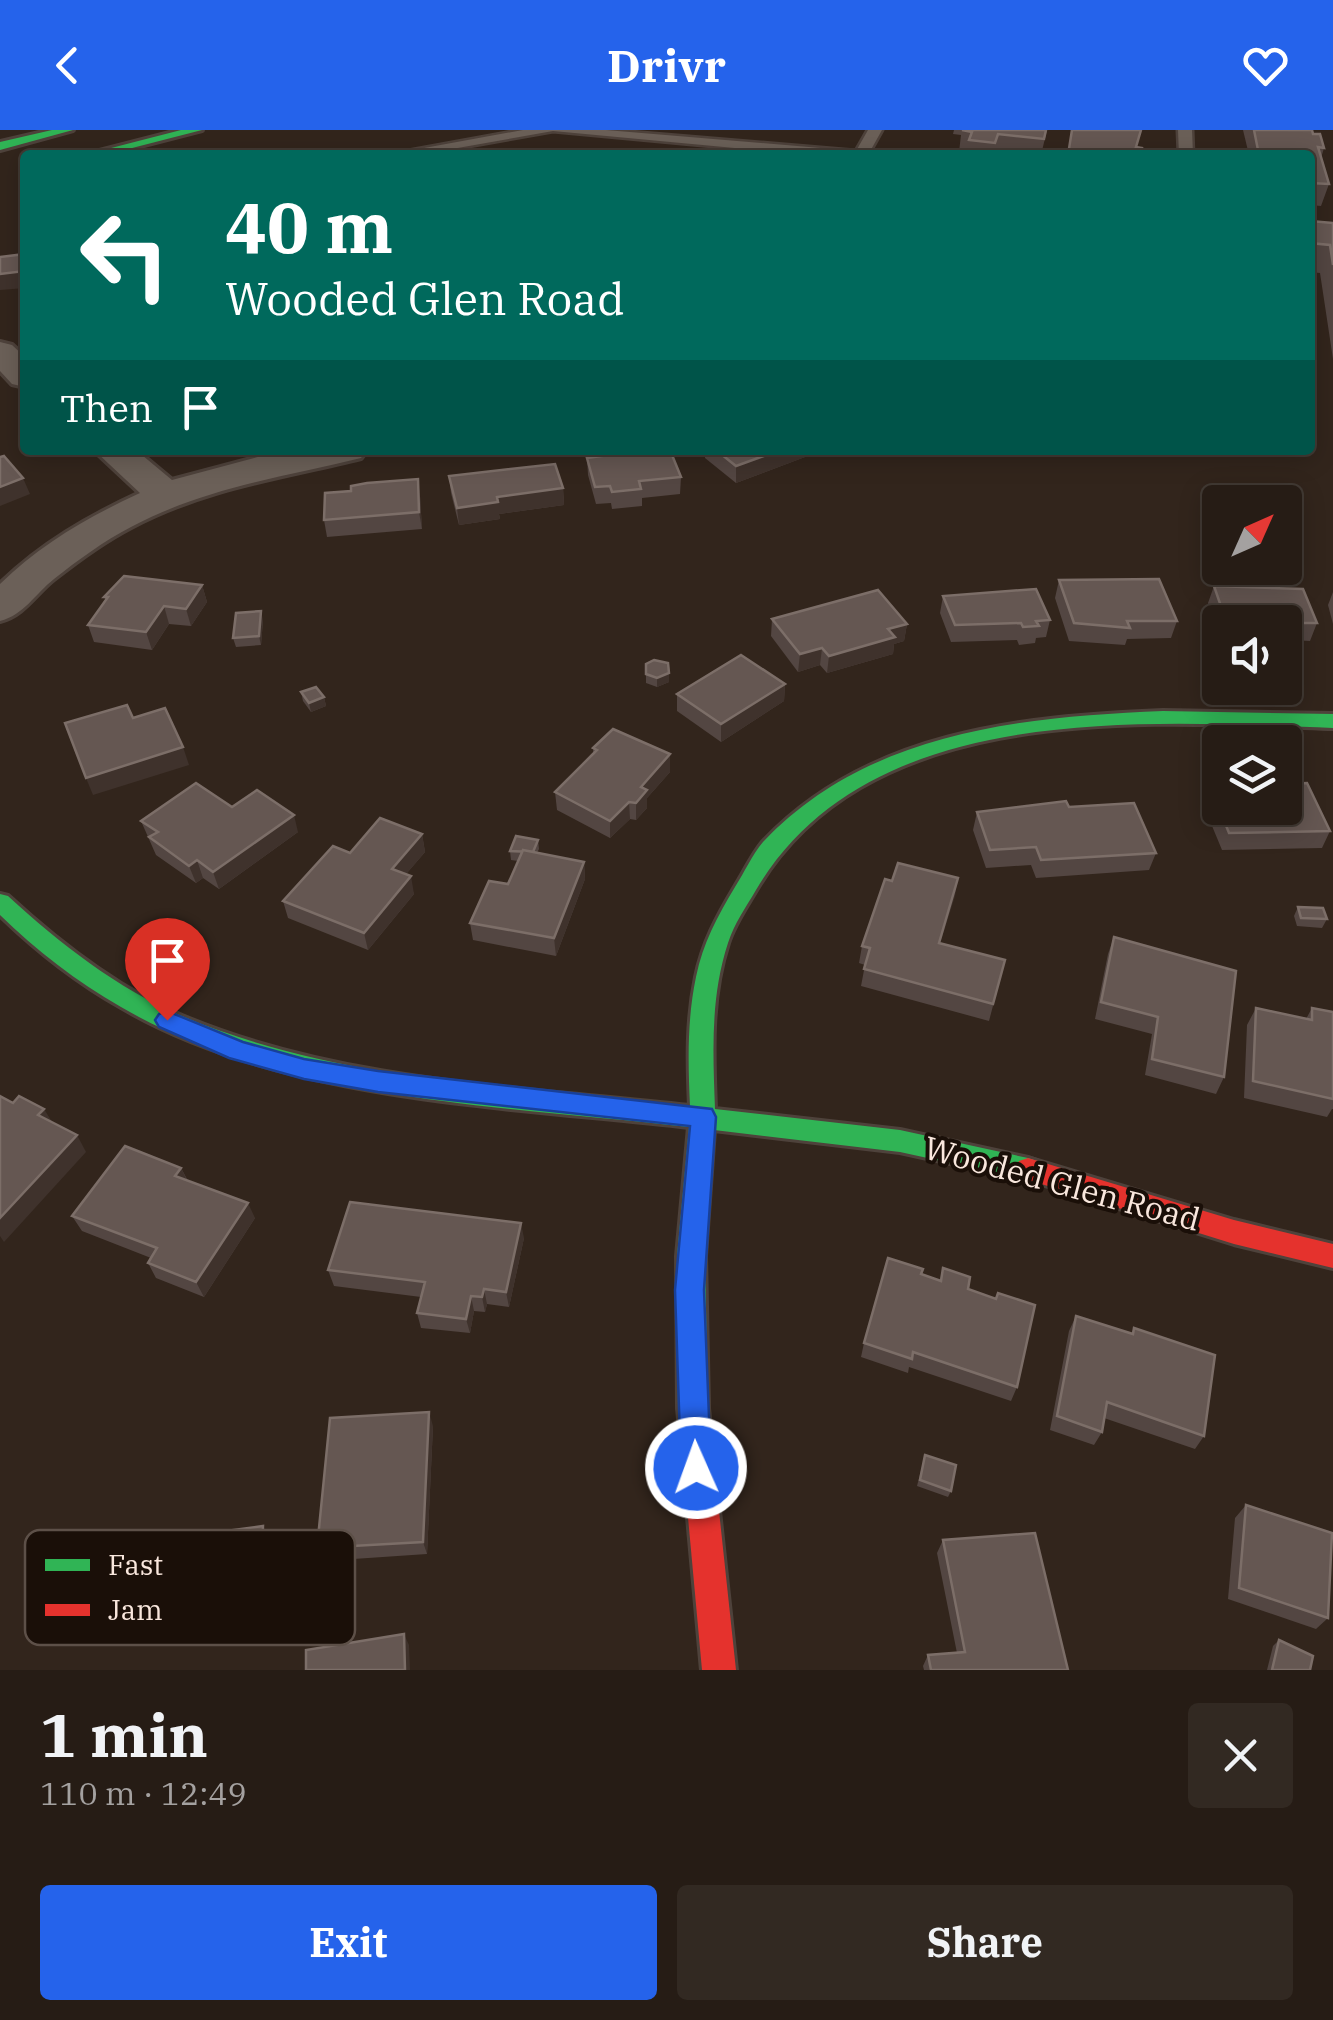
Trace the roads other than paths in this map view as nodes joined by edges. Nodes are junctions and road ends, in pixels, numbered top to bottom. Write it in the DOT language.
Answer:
graph roads {
  1 [pos="67,130"];
  2 [pos="196,130"];
  3 [pos="547,130"];
  4 [pos="559,130"];
  5 [pos="470,134"];
  6 [pos="0,146"];
  7 [pos="111,150"];
  8 [pos="423,150"];
  9 [pos="798,150"];
  10 [pos="0,352"];
  11 [pos="20,371"];
  12 [pos="118,455"];
  13 [pos="317,455"];
  14 [pos="166,496"];
  15 [pos="0,608"];
  16 [pos="1333,722"];
  17 [pos="0,902"];
  18 [pos="703,1117"];
  19 [pos="1333,1256"];
  20 [pos="719,1670"];
  1 -- 6 [label="street"];
  2 -- 7 [label="street"];
  3 -- 5 [label="lane"];
  4 -- 9 [label="lane"];
  5 -- 8 [label="lane"];
  10 -- 11 [label="street"];
  12 -- 14 [label="street"];
  13 -- 14 [label="street"];
  14 -- 15 [label="street"];
  16 -- 18 [label="street"];
  17 -- 18 [label="street, Wooded Glen Road"];
  18 -- 19 [label="street, Wooded Glen Road"];
  18 -- 20 [label="street"];
}
